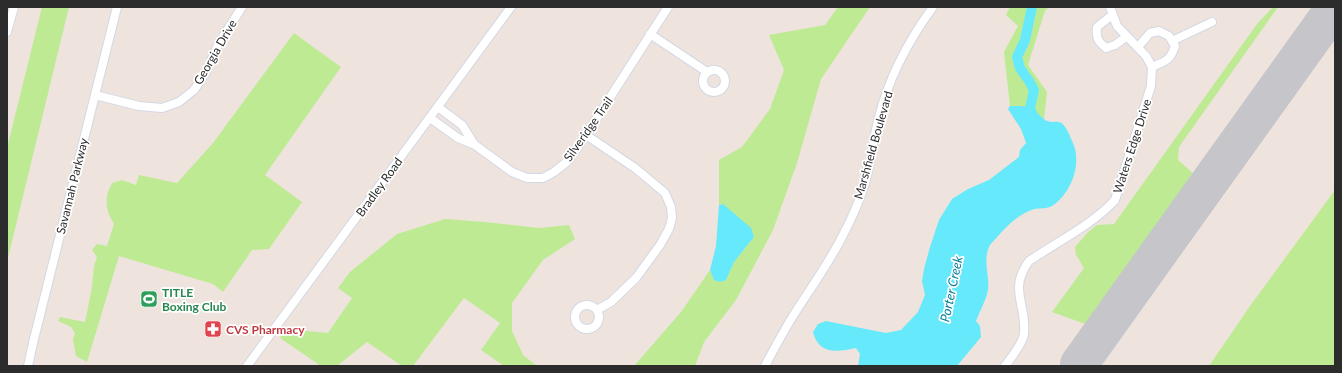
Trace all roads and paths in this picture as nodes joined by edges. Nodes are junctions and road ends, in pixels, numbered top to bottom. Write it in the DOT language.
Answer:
graph roads {
  1 [pos="14,7"];
  2 [pos="117,7"];
  3 [pos="242,7"];
  4 [pos="511,7"];
  5 [pos="668,7"];
  6 [pos="933,7"];
  7 [pos="1111,11"];
  8 [pos="1212,22"];
  9 [pos="7,32"];
  10 [pos="650,34"];
  11 [pos="1126,37"];
  12 [pos="1172,41"];
  13 [pos="1138,47"];
  14 [pos="1152,67"];
  15 [pos="708,72"];
  16 [pos="95,95"];
  17 [pos="438,107"];
  18 [pos="430,118"];
  19 [pos="586,135"];
  20 [pos="475,145"];
  21 [pos="597,310"];
  22 [pos="28,366"];
  23 [pos="247,366"];
  24 [pos="765,366"];
  25 [pos="1005,366"];
  1 -- 9 [label="street"];
  2 -- 16 [label="street, Savannah Parkway"];
  3 -- 16 [label="street, Georgia Drive"];
  4 -- 17 [label="street, Bradley Road"];
  5 -- 10 [label="street, Silveridge Trail"];
  6 -- 24 [label="street, Marshfield Boulevard"];
  7 -- 11 [label="street"];
  7 -- 11 [label="street"];
  8 -- 12 [label="street"];
  10 -- 15 [label="street"];
  10 -- 19 [label="street, Silveridge Trail"];
  11 -- 13 [label="street"];
  12 -- 13 [label="street"];
  12 -- 14 [label="street"];
  13 -- 14 [label="street"];
  14 -- 25 [label="street, Waters Edge Drive"];
  16 -- 22 [label="street, Savannah Parkway"];
  17 -- 18 [label="street, Bradley Road"];
  17 -- 20 [label="street, Silveridge Trail"];
  18 -- 20 [label="street, Silveridge Trail"];
  18 -- 23 [label="street, Bradley Road"];
  19 -- 20 [label="street, Silveridge Trail"];
  19 -- 21 [label="street"];
}
